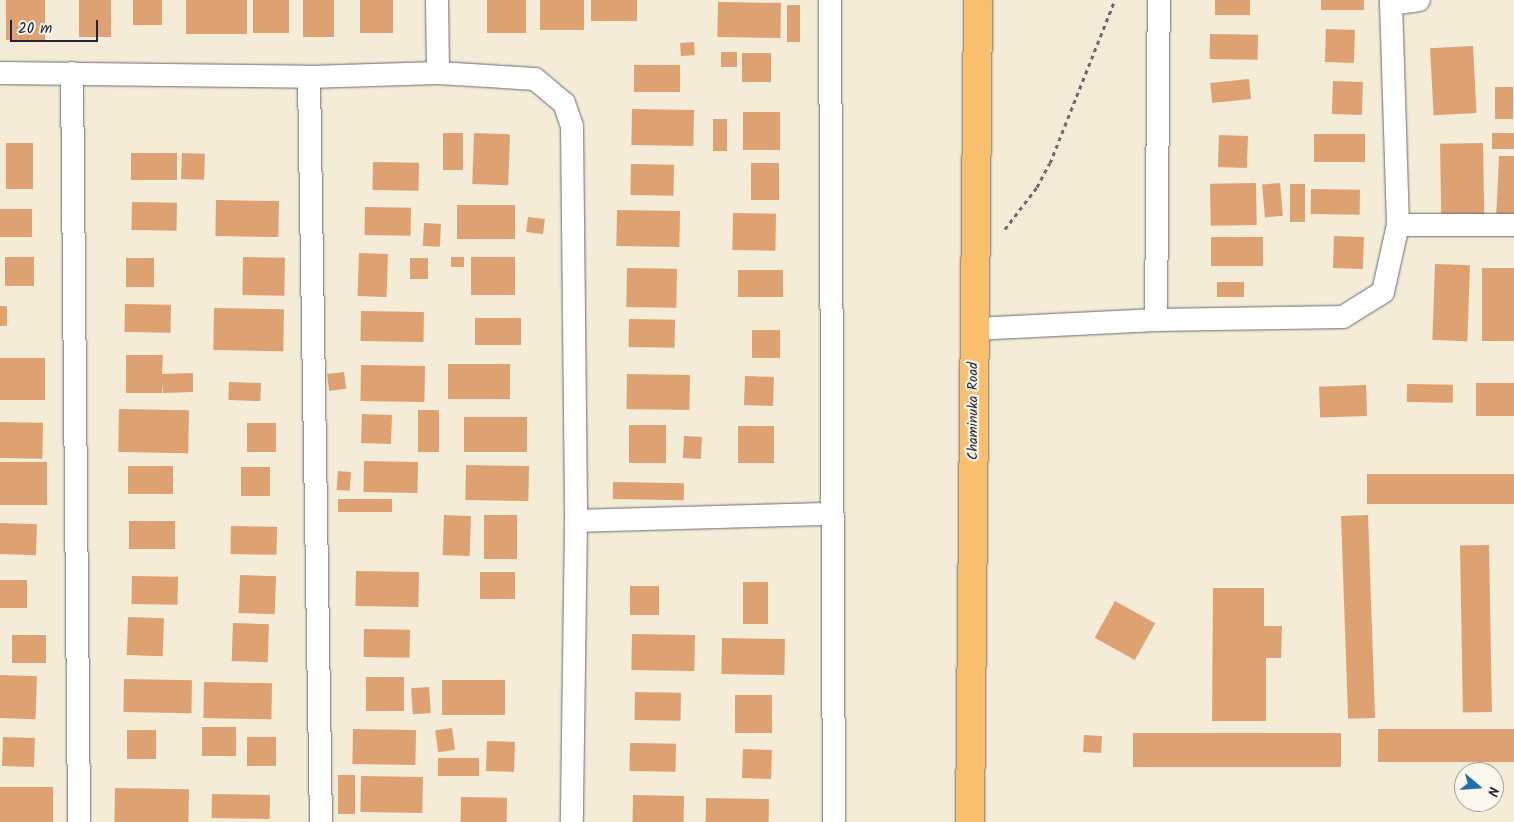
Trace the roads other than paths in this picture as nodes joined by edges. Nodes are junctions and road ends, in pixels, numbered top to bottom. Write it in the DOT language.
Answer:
graph roads {
  1 [pos="438,0"];
  2 [pos="830,0"];
  3 [pos="978,0"];
  4 [pos="1159,0"];
  5 [pos="1419,0"];
  6 [pos="1391,2"];
  7 [pos="0,73"];
  8 [pos="72,73"];
  9 [pos="438,73"];
  10 [pos="309,76"];
  11 [pos="1398,225"];
  12 [pos="1514,225"];
  13 [pos="1156,320"];
  14 [pos="974,329"];
  15 [pos="831,514"];
  16 [pos="576,522"];
  17 [pos="79,822"];
  18 [pos="321,822"];
  19 [pos="572,822"];
  20 [pos="834,822"];
  21 [pos="970,822"];
  1 -- 9 [label="street"];
  2 -- 15 [label="street"];
  3 -- 14 [label="main road, Chaminuka Road"];
  4 -- 13 [label="street"];
  5 -- 6 [label="street"];
  6 -- 11 [label="street"];
  7 -- 8 [label="street"];
  8 -- 10 [label="street"];
  8 -- 17 [label="street"];
  9 -- 10 [label="street"];
  9 -- 16 [label="street"];
  10 -- 18 [label="street"];
  11 -- 12 [label="street"];
  11 -- 13 [label="street"];
  13 -- 14 [label="street"];
  14 -- 21 [label="main road, Chaminuka Road"];
  15 -- 16 [label="street"];
  15 -- 20 [label="street"];
  16 -- 19 [label="street"];
}
